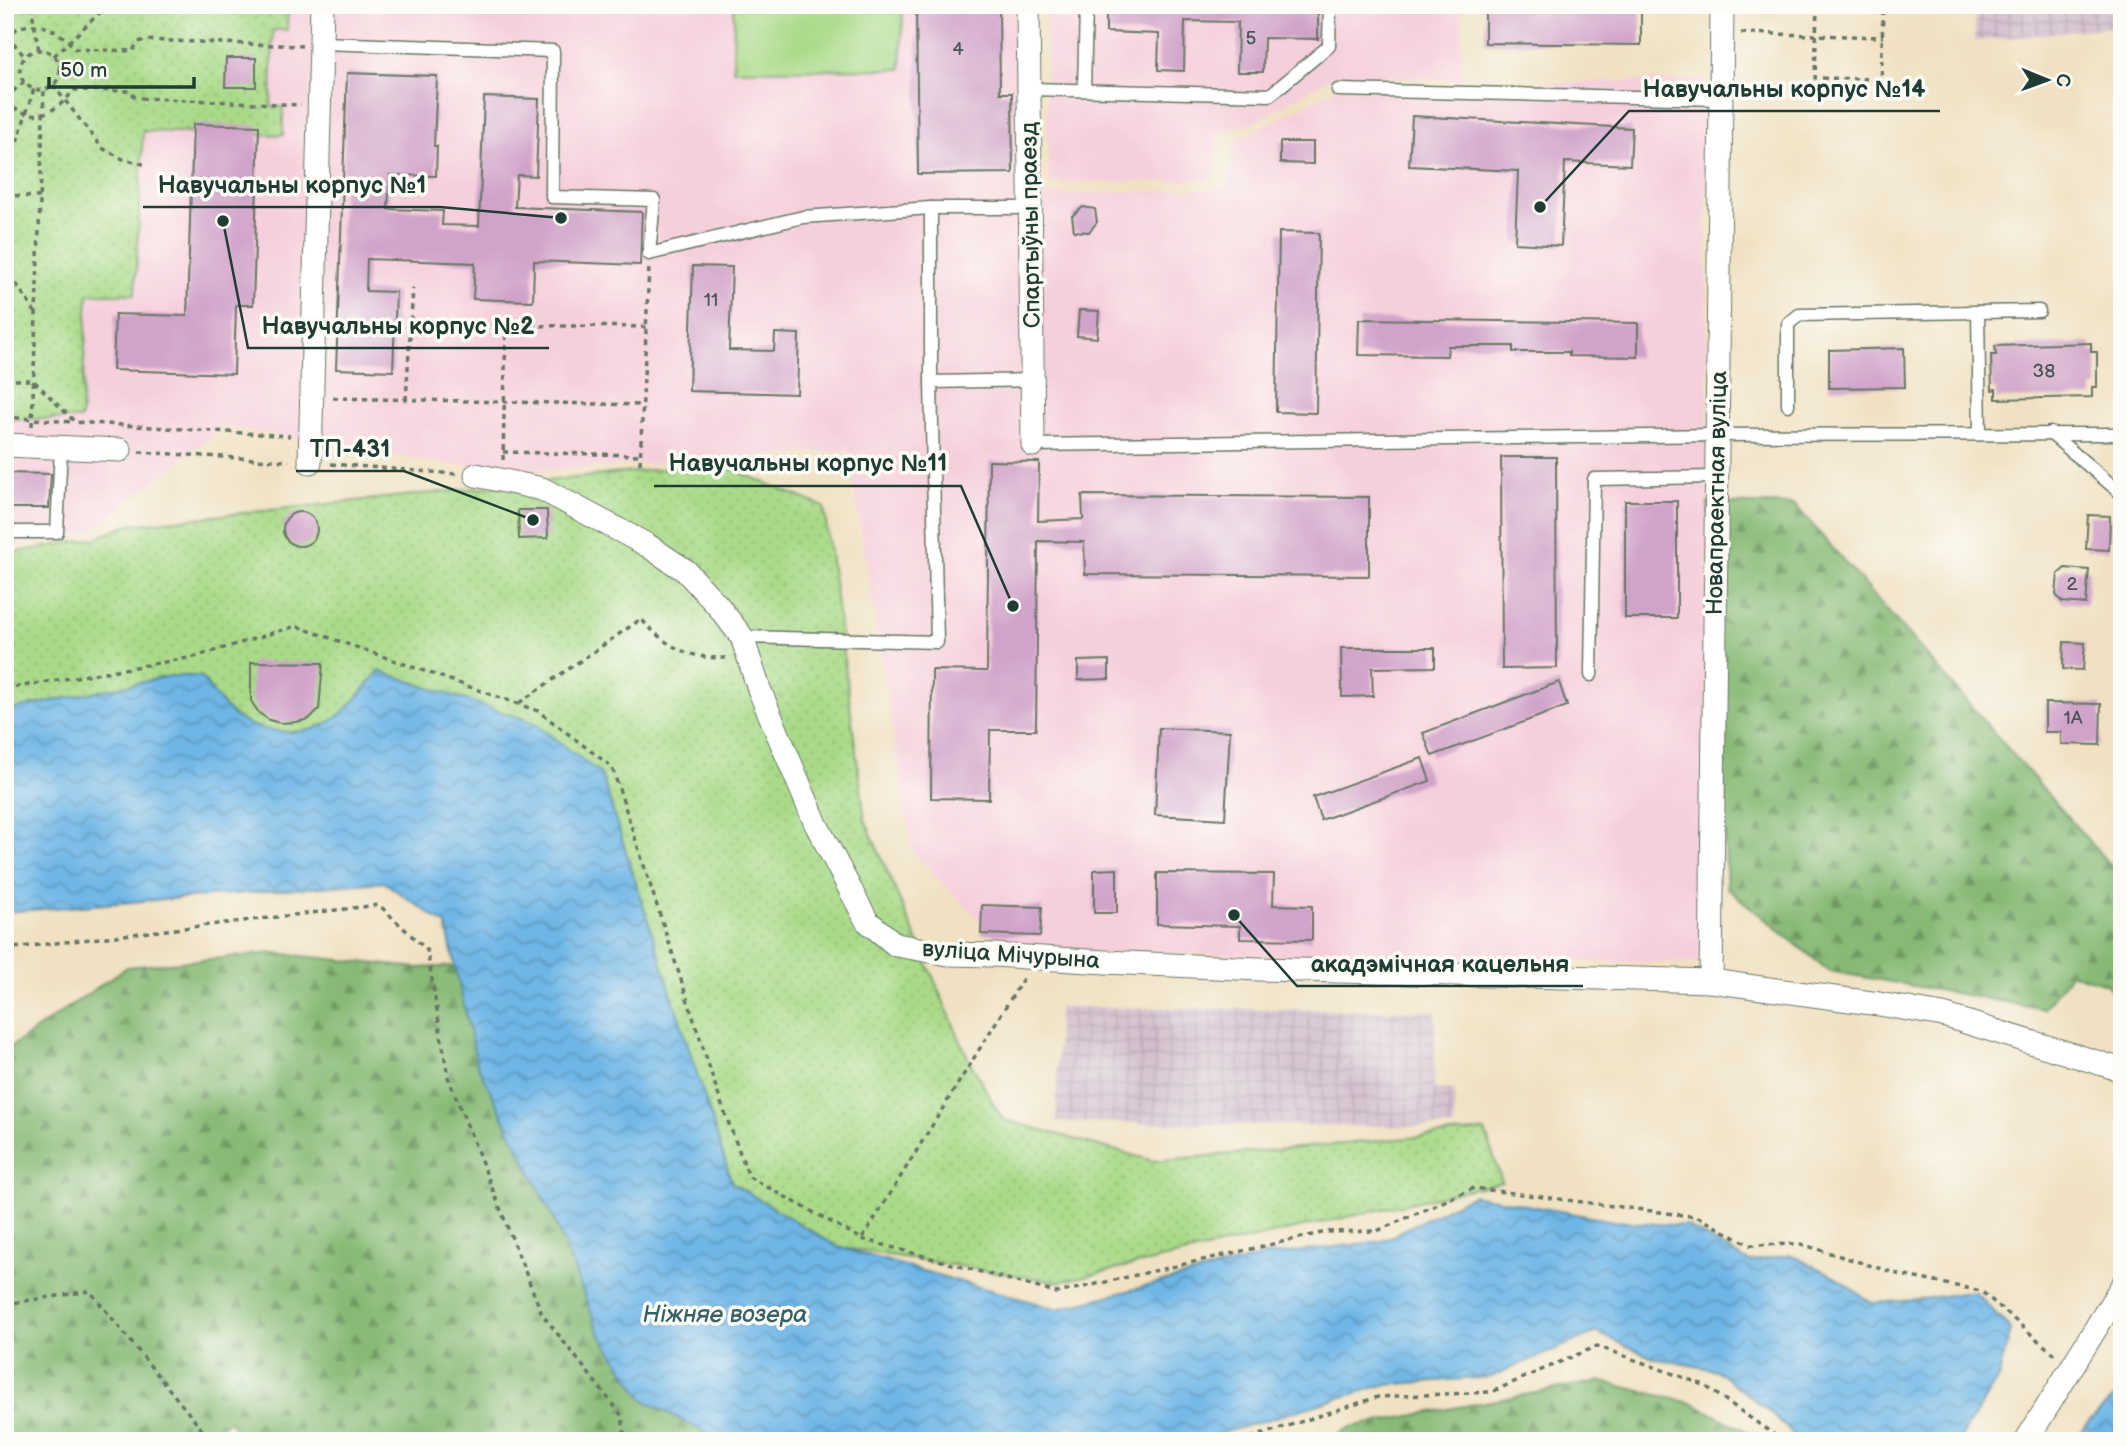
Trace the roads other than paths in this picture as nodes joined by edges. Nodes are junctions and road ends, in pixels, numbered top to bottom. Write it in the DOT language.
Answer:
graph roads {
  1 [pos="322,5"];
  2 [pos="1028,5"];
  3 [pos="1086,5"];
  4 [pos="1330,5"];
  5 [pos="1722,5"];
  6 [pos="322,45"];
  7 [pos="1030,89"];
  8 [pos="1084,90"];
  9 [pos="1338,90"];
  10 [pos="1721,99"];
  11 [pos="931,208"];
  12 [pos="1032,208"];
  13 [pos="2039,311"];
  14 [pos="1979,312"];
  15 [pos="1033,380"];
  16 [pos="931,382"];
  17 [pos="1788,405"];
  18 [pos="2050,433"];
  19 [pos="1980,434"];
  20 [pos="2122,434"];
  21 [pos="1718,435"];
  22 [pos="5,445"];
  23 [pos="1034,445"];
  24 [pos="61,447"];
  25 [pos="120,450"];
  26 [pos="310,462"];
  27 [pos="476,475"];
  28 [pos="1718,477"];
  29 [pos="2122,494"];
  30 [pos="5,532"];
  31 [pos="744,645"];
  32 [pos="1591,675"];
  33 [pos="1711,981"];
  34 [pos="2122,1070"];
  35 [pos="2122,1286"];
  36 [pos="2026,1441"];
  1 -- 6 [label="street"];
  2 -- 7 [label="street, Спартыўны праезд"];
  3 -- 8 [label="lane"];
  4 -- 8 [label="lane"];
  5 -- 10 [label="street, Новапраектная вуліца"];
  6 -- 11 [label="lane"];
  6 -- 26 [label="street"];
  7 -- 8 [label="lane"];
  7 -- 12 [label="street, Спартыўны праезд"];
  9 -- 10 [label="lane"];
  10 -- 21 [label="street, Новапраектная вуліца"];
  11 -- 12 [label="lane"];
  11 -- 16 [label="lane"];
  12 -- 15 [label="street, Спартыўны праезд"];
  13 -- 14 [label="lane"];
  14 -- 17 [label="lane"];
  14 -- 19 [label="lane"];
  15 -- 16 [label="lane"];
  15 -- 23 [label="street, Спартыўны праезд"];
  16 -- 31 [label="lane"];
  18 -- 19 [label="lane"];
  18 -- 20 [label="lane"];
  18 -- 29 [label="lane"];
  19 -- 21 [label="lane"];
  21 -- 23 [label="lane"];
  21 -- 28 [label="street, Новапраектная вуліца"];
  22 -- 24 [label="street"];
  24 -- 25 [label="street"];
  24 -- 30 [label="lane"];
  27 -- 31 [label="street, вуліца Мічурына"];
  28 -- 32 [label="lane"];
  28 -- 33 [label="street, Новапраектная вуліца"];
  31 -- 33 [label="street, вуліца Мічурына"];
  33 -- 34 [label="street, вуліца Мічурына"];
  35 -- 36 [label="street"];
}
